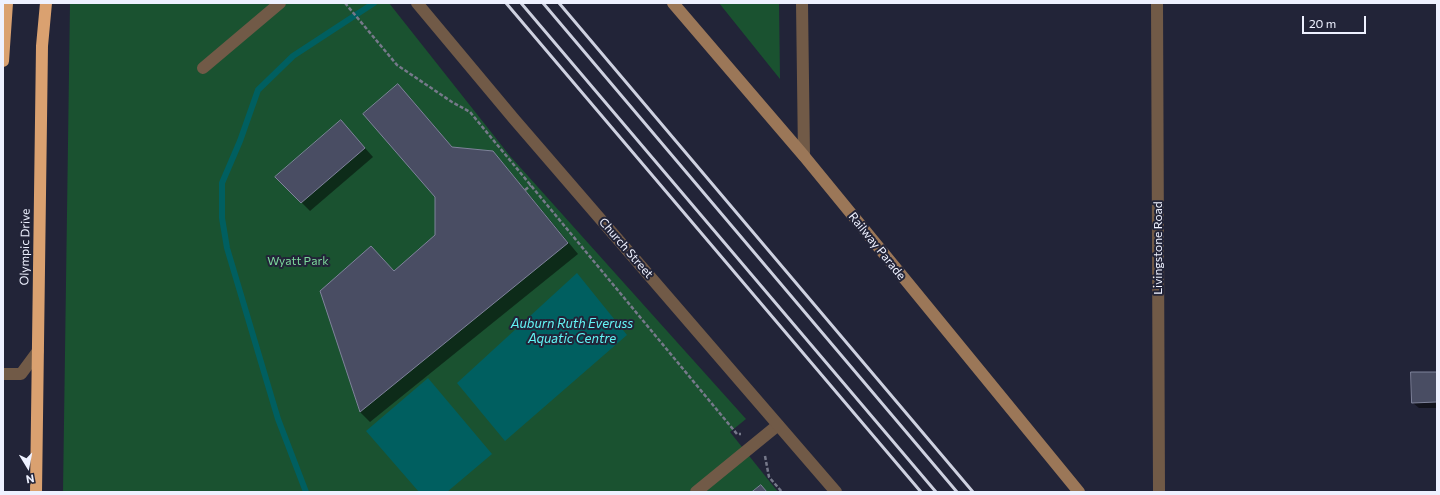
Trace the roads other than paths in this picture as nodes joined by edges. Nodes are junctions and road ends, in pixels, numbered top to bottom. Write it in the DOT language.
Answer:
graph roads {
  1 [pos="7,3"];
  2 [pos="46,3"];
  3 [pos="280,3"];
  4 [pos="417,3"];
  5 [pos="673,3"];
  6 [pos="802,3"];
  7 [pos="1157,3"];
  8 [pos="3,61"];
  9 [pos="203,68"];
  10 [pos="804,156"];
  11 [pos="38,351"];
  12 [pos="3,374"];
  13 [pos="778,425"];
  14 [pos="36,492"];
  15 [pos="696,492"];
  16 [pos="836,492"];
  17 [pos="1079,492"];
  18 [pos="1159,492"];
  1 -- 8 [label="highway"];
  2 -- 11 [label="highway, Olympic Drive"];
  3 -- 9 [label="street"];
  4 -- 13 [label="street, Church Street"];
  5 -- 10 [label="street, Railway Parade"];
  6 -- 10 [label="street"];
  7 -- 18 [label="street, Livingstone Road"];
  10 -- 17 [label="street, Railway Parade"];
  11 -- 12 [label="street"];
  11 -- 14 [label="highway, Olympic Drive"];
  13 -- 15 [label="street"];
  13 -- 16 [label="street, Church Street"];
}
